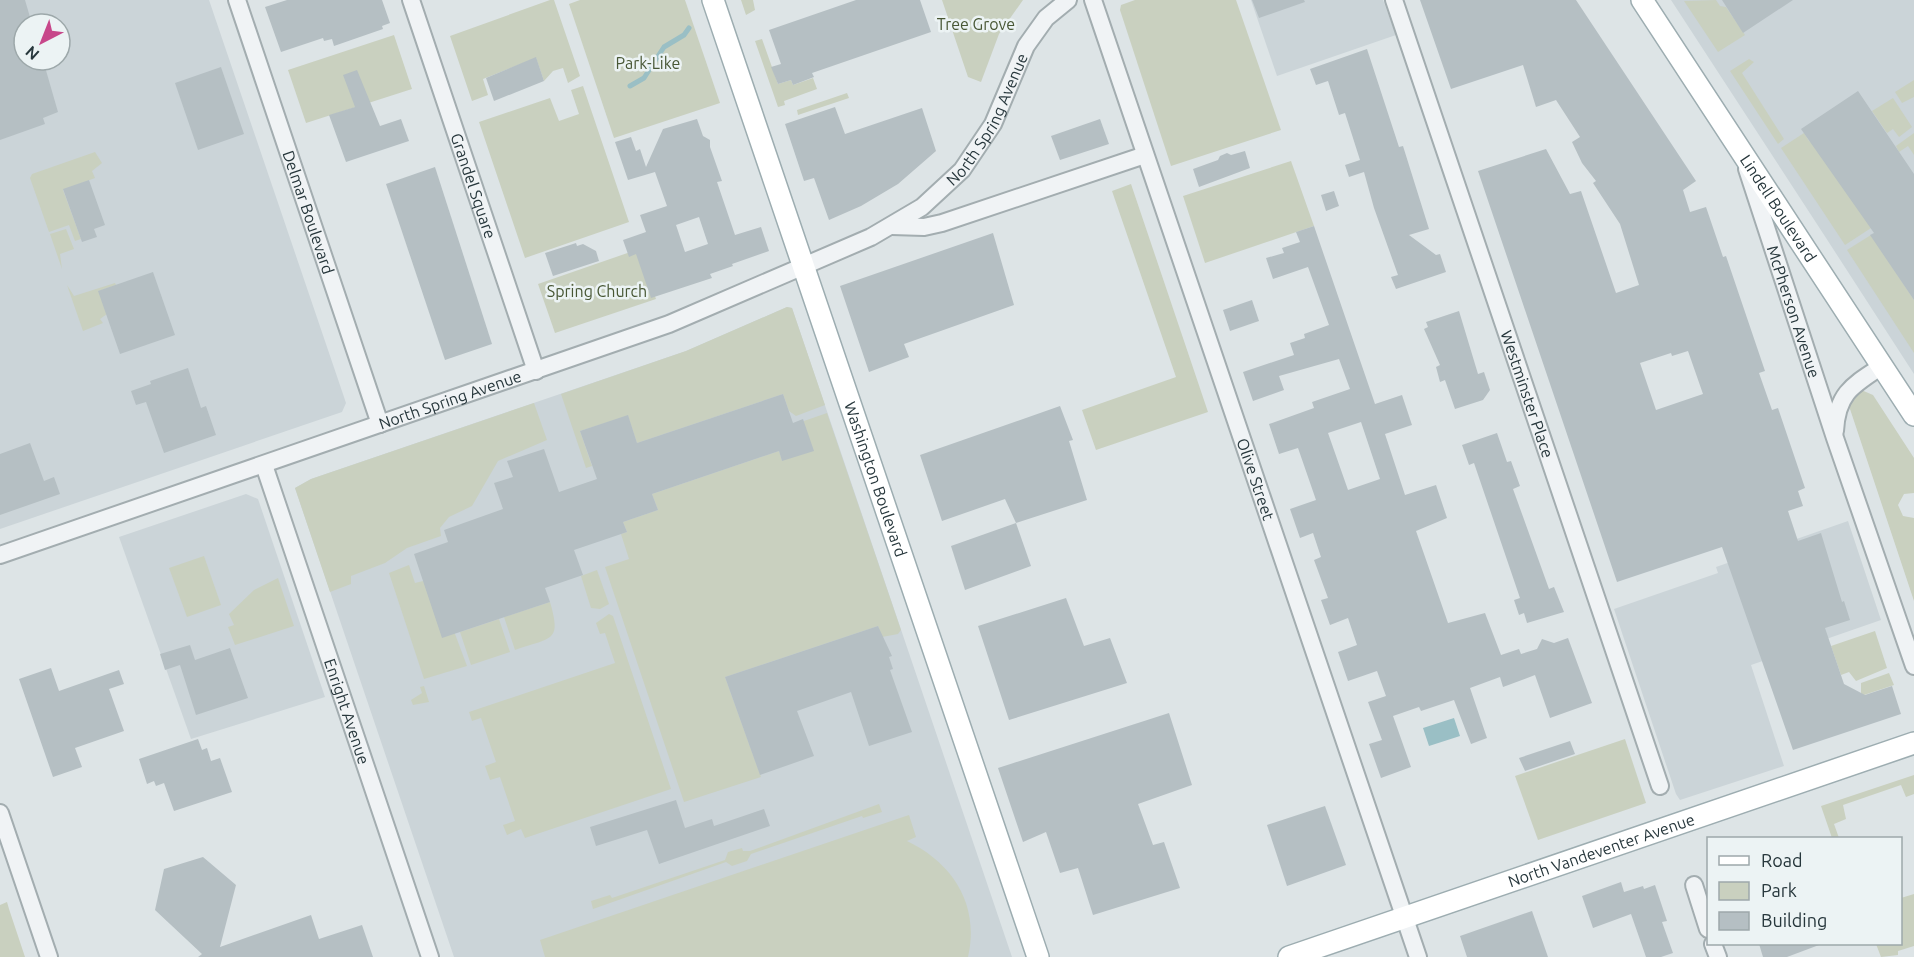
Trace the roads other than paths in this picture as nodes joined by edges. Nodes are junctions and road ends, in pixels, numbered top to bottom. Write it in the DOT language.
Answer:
graph roads {
  1 [pos="237,0"];
  2 [pos="411,0"];
  3 [pos="713,0"];
  4 [pos="1068,0"];
  5 [pos="1093,0"];
  6 [pos="1394,0"];
  7 [pos="1642,0"];
  8 [pos="1741,151"];
  9 [pos="1145,155"];
  10 [pos="892,226"];
  11 [pos="804,267"];
  12 [pos="1882,366"];
  13 [pos="536,371"];
  14 [pos="1914,416"];
  15 [pos="380,424"];
  16 [pos="1835,438"];
  17 [pos="264,465"];
  18 [pos="0,555"];
  19 [pos="1914,666"];
  20 [pos="1914,743"];
  21 [pos="1660,786"];
  22 [pos="0,813"];
  23 [pos="1694,885"];
  24 [pos="1405,918"];
  25 [pos="1707,926"];
  26 [pos="49,957"];
  27 [pos="430,957"];
  28 [pos="1038,957"];
  29 [pos="1289,957"];
  30 [pos="1418,957"];
  1 -- 15 [label="street, Delmar Boulevard"];
  2 -- 13 [label="street, Grandel Square"];
  3 -- 11 [label="main road, Washington Boulevard"];
  4 -- 10 [label="street, North Spring Avenue"];
  5 -- 9 [label="street, Olive Street"];
  6 -- 21 [label="street, Westminster Place"];
  7 -- 8 [label="main road, Lindell Boulevard"];
  8 -- 12 [label="main road, Lindell Boulevard"];
  8 -- 16 [label="street, McPherson Avenue"];
  9 -- 10 [label="street, North Spring Avenue"];
  9 -- 24 [label="street, Olive Street"];
  10 -- 11 [label="street, North Spring Avenue"];
  11 -- 13 [label="street, North Spring Avenue"];
  11 -- 28 [label="main road, Washington Boulevard"];
  12 -- 14 [label="main road, Lindell Boulevard"];
  12 -- 16 [label="street, McPherson Avenue"];
  13 -- 15 [label="street, North Spring Avenue"];
  15 -- 17 [label="street, North Spring Avenue"];
  16 -- 19 [label="street, McPherson Avenue"];
  17 -- 18 [label="street, North Spring Avenue"];
  17 -- 27 [label="street, Enright Avenue"];
  20 -- 24 [label="main road, North Vandeventer Avenue"];
  22 -- 26 [label="street"];
  23 -- 25 [label="street"];
  24 -- 29 [label="main road, North Vandeventer Avenue"];
  24 -- 30 [label="street, Olive Street"];
}
